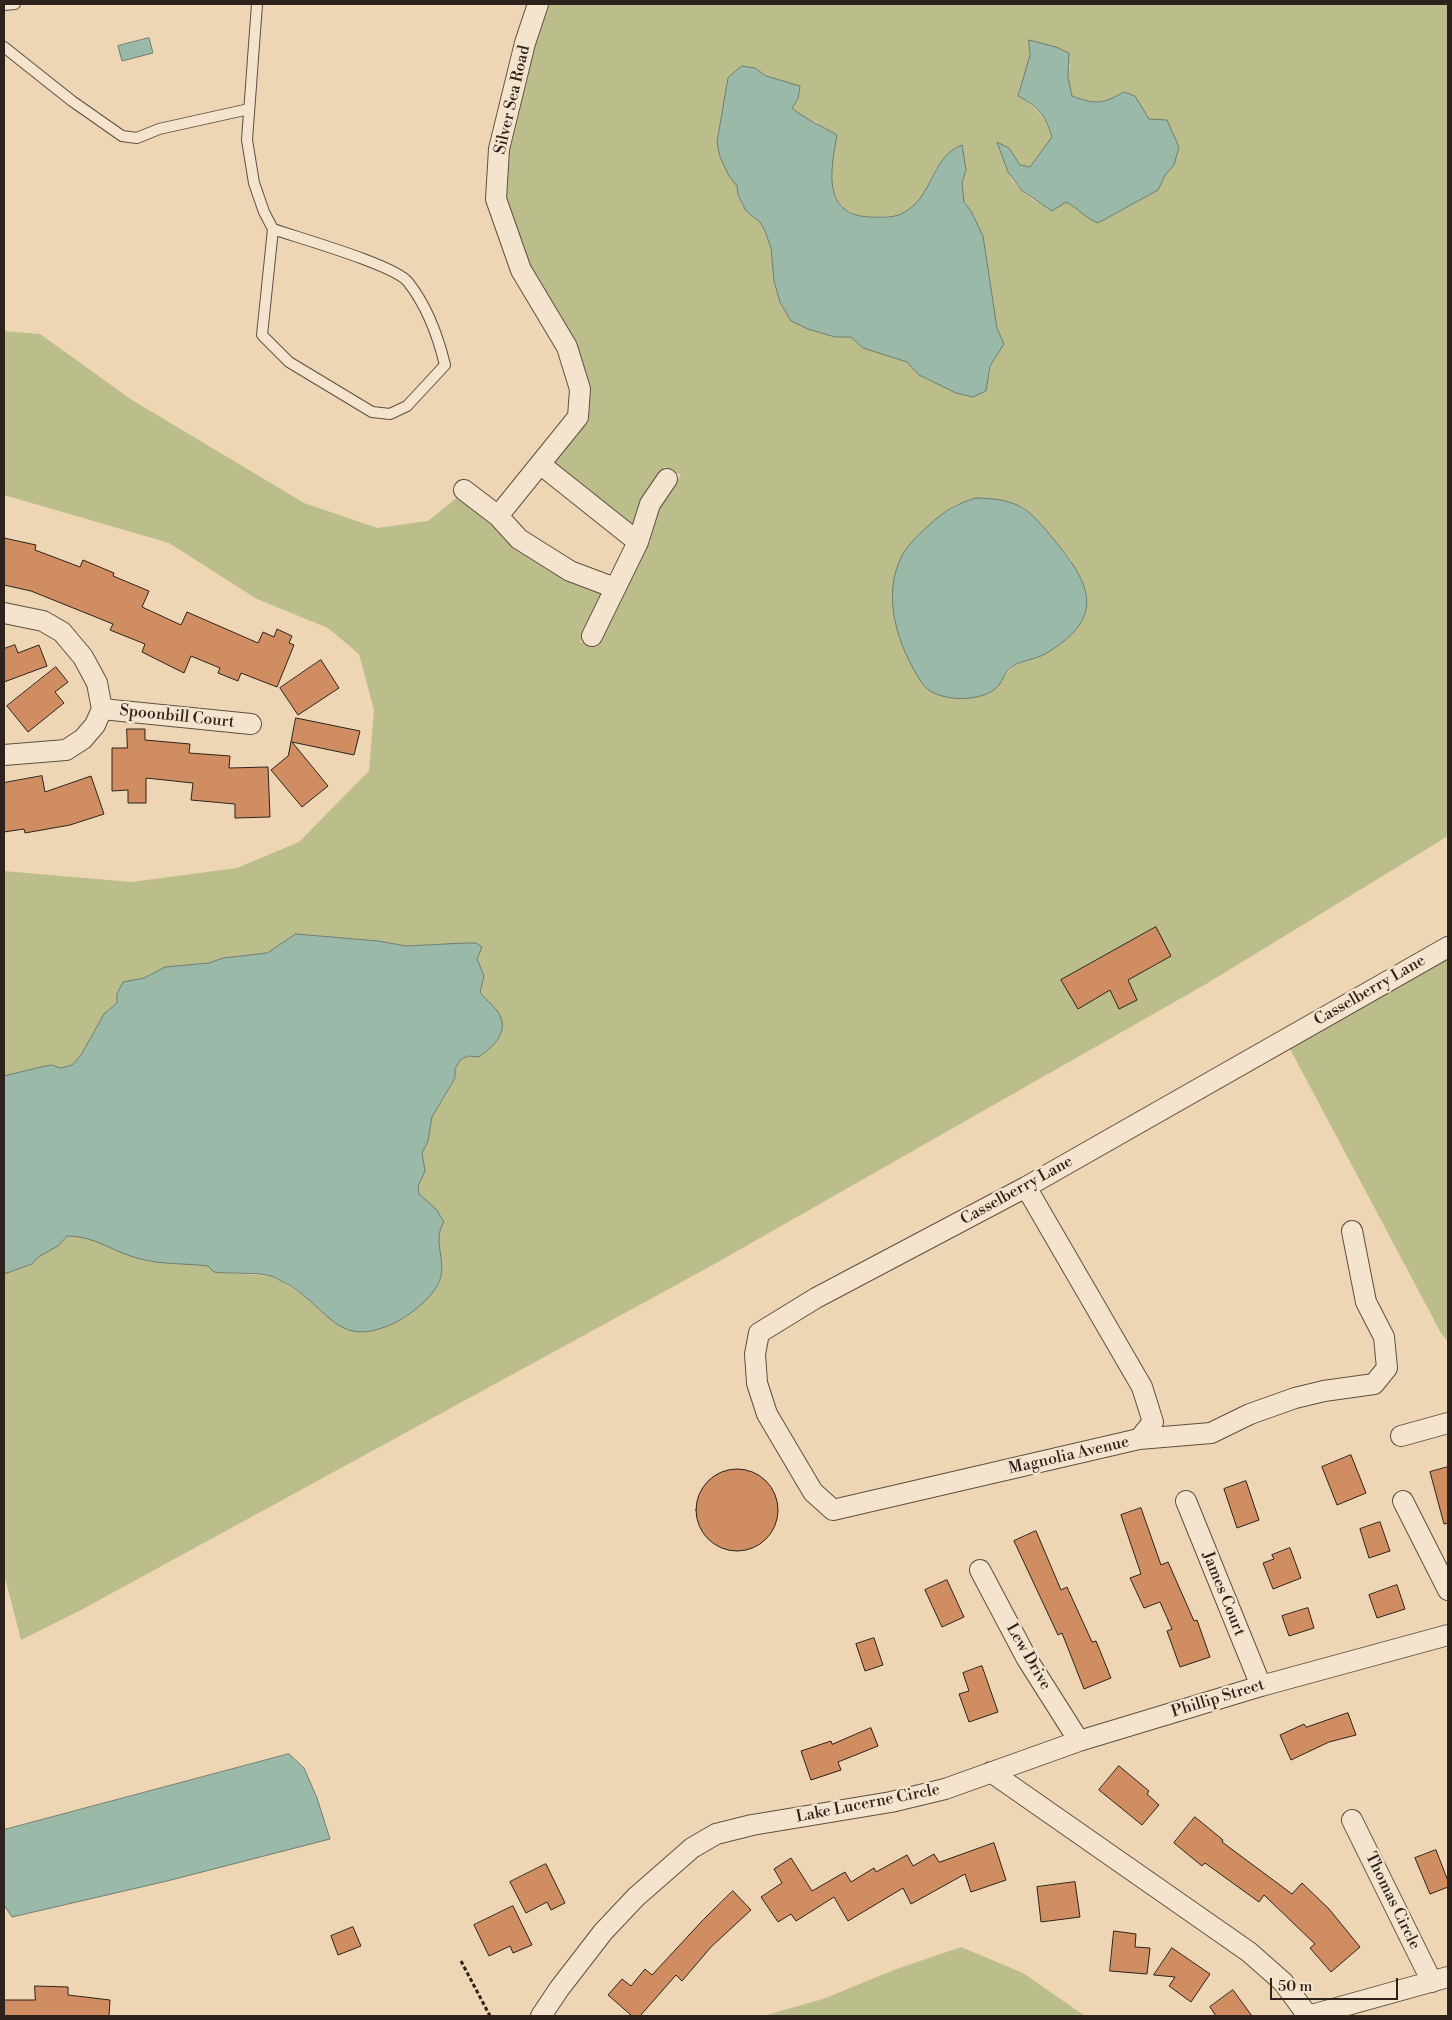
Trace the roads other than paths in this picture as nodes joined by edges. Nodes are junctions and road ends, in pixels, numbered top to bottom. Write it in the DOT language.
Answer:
graph roads {
  1 [pos="14,4"];
  2 [pos="257,4"];
  3 [pos="538,4"];
  4 [pos="4,5"];
  5 [pos="4,47"];
  6 [pos="249,109"];
  7 [pos="273,229"];
  8 [pos="540,464"];
  9 [pos="667,479"];
  10 [pos="464,490"];
  11 [pos="498,516"];
  12 [pos="638,542"];
  13 [pos="614,588"];
  14 [pos="4,613"];
  15 [pos="592,636"];
  16 [pos="102,709"];
  17 [pos="251,724"];
  18 [pos="4,755"];
  19 [pos="1448,947"];
  20 [pos="1026,1187"];
  21 [pos="1352,1231"];
  22 [pos="1448,1423"];
  23 [pos="1401,1436"];
  24 [pos="1139,1440"];
  25 [pos="1186,1501"];
  26 [pos="1403,1501"];
  27 [pos="833,1510"];
  28 [pos="980,1570"];
  29 [pos="1448,1590"];
  30 [pos="1448,1635"];
  31 [pos="1261,1686"];
  32 [pos="1080,1741"];
  33 [pos="991,1772"];
  34 [pos="1352,1820"];
  35 [pos="1440,1980"];
  36 [pos="541,2016"];
  37 [pos="1308,2016"];
  1 -- 4 [label="lane"];
  2 -- 6 [label="lane"];
  3 -- 8 [label="street, Silver Sea Road"];
  5 -- 6 [label="lane"];
  6 -- 7 [label="lane"];
  7 -- 7 [label="lane"];
  8 -- 11 [label="street, Silver Sea Road"];
  8 -- 12 [label="street"];
  9 -- 12 [label="street"];
  10 -- 11 [label="street"];
  11 -- 13 [label="street"];
  12 -- 13 [label="street"];
  13 -- 15 [label="street"];
  14 -- 16 [label="street"];
  16 -- 17 [label="street, Spoonbill Court"];
  16 -- 18 [label="street"];
  19 -- 20 [label="street, Casselberry Lane"];
  20 -- 24 [label="street, Magnolia Avenue"];
  20 -- 27 [label="street, Casselberry Lane"];
  21 -- 24 [label="street"];
  22 -- 23 [label="street"];
  24 -- 27 [label="street, Magnolia Avenue"];
  25 -- 31 [label="street, James Court"];
  26 -- 29 [label="street"];
  28 -- 32 [label="street, Lew Drive"];
  30 -- 31 [label="street, Phillip Street"];
  31 -- 32 [label="street, Phillip Street"];
  32 -- 33 [label="street, Phillip Street"];
  33 -- 36 [label="street, Lake Lucerne Circle"];
  33 -- 37 [label="street"];
  34 -- 35 [label="street, Thomas Circle"];
  35 -- 37 [label="street"];
}
